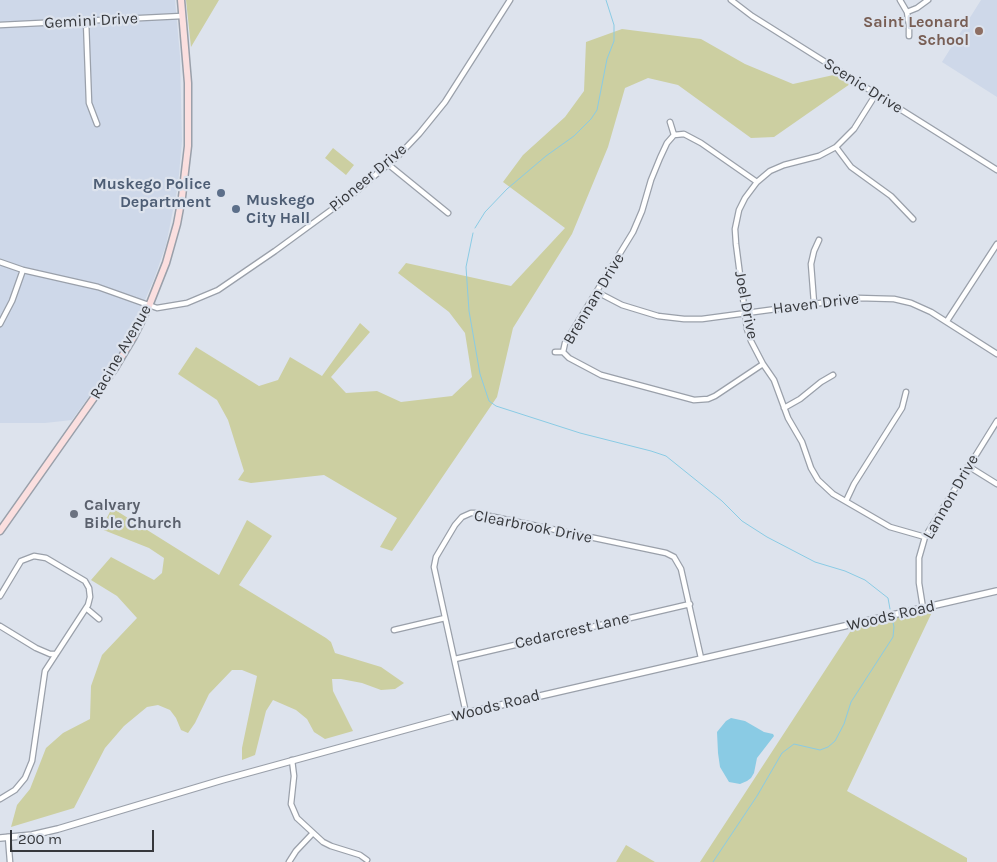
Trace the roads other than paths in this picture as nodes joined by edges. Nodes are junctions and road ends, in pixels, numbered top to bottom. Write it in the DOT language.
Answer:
graph roads {
  1 [pos="181,0"];
  2 [pos="510,0"];
  3 [pos="731,0"];
  4 [pos="900,0"];
  5 [pos="928,0"];
  6 [pos="907,12"];
  7 [pos="182,16"];
  8 [pos="86,21"];
  9 [pos="0,25"];
  10 [pos="909,36"];
  11 [pos="876,94"];
  12 [pos="670,122"];
  13 [pos="97,124"];
  14 [pos="674,135"];
  15 [pos="836,147"];
  16 [pos="389,164"];
  17 [pos="997,170"];
  18 [pos="757,182"];
  19 [pos="448,213"];
  20 [pos="912,219"];
  21 [pos="819,240"];
  22 [pos="997,244"];
  23 [pos="0,262"];
  24 [pos="22,270"];
  25 [pos="597,292"];
  26 [pos="814,303"];
  27 [pos="149,306"];
  28 [pos="745,313"];
  29 [pos="947,321"];
  30 [pos="0,324"];
  31 [pos="555,352"];
  32 [pos="563,352"];
  33 [pos="997,354"];
  34 [pos="763,364"];
  35 [pos="834,375"];
  36 [pos="906,392"];
  37 [pos="784,408"];
  38 [pos="997,421"];
  39 [pos="968,466"];
  40 [pos="997,484"];
  41 [pos="846,501"];
  42 [pos="0,531"];
  43 [pos="925,537"];
  44 [pos="997,591"];
  45 [pos="0,596"];
  46 [pos="690,604"];
  47 [pos="86,608"];
  48 [pos="924,608"];
  49 [pos="445,618"];
  50 [pos="99,619"];
  51 [pos="0,626"];
  52 [pos="394,630"];
  53 [pos="56,654"];
  54 [pos="702,658"];
  55 [pos="455,659"];
  56 [pos="466,713"];
  57 [pos="292,760"];
  58 [pos="0,799"];
  59 [pos="313,833"];
  60 [pos="8,837"];
  61 [pos="0,838"];
  62 [pos="367,860"];
  63 [pos="10,862"];
  64 [pos="289,862"];
  1 -- 7 [label="main road, Racine Avenue"];
  2 -- 16 [label="street, Pioneer Drive"];
  3 -- 11 [label="street, Scenic Drive"];
  4 -- 6 [label="street"];
  5 -- 6 [label="street"];
  6 -- 10 [label="street"];
  7 -- 8 [label="street, Gemini Drive"];
  7 -- 27 [label="main road, Racine Avenue"];
  8 -- 9 [label="street, Gemini Drive"];
  8 -- 13 [label="street"];
  11 -- 15 [label="street, Joel Drive"];
  11 -- 17 [label="street, Scenic Drive"];
  12 -- 14 [label="street"];
  14 -- 18 [label="street"];
  14 -- 25 [label="street, Brennan Drive"];
  15 -- 18 [label="street, Joel Drive"];
  15 -- 20 [label="street"];
  16 -- 19 [label="street"];
  16 -- 27 [label="street, Pioneer Drive"];
  18 -- 28 [label="street, Joel Drive"];
  21 -- 26 [label="street"];
  22 -- 29 [label="street"];
  23 -- 24 [label="street"];
  24 -- 27 [label="street"];
  24 -- 30 [label="street"];
  25 -- 28 [label="street, Haven Drive"];
  25 -- 32 [label="street, Brennan Drive"];
  26 -- 28 [label="street, Haven Drive"];
  26 -- 29 [label="street, Haven Drive"];
  27 -- 42 [label="main road, Racine Avenue"];
  28 -- 34 [label="street, Joel Drive"];
  29 -- 33 [label="street, Haven Drive"];
  31 -- 32 [label="street"];
  32 -- 34 [label="street, Brennan Drive"];
  34 -- 37 [label="street, Joel Drive"];
  35 -- 37 [label="street"];
  36 -- 41 [label="street"];
  37 -- 41 [label="street, Joel Drive"];
  38 -- 39 [label="street, Lannon Drive"];
  39 -- 40 [label="street"];
  39 -- 43 [label="street, Lannon Drive"];
  41 -- 43 [label="street, Joel Drive"];
  43 -- 48 [label="street, Lannon Drive"];
  44 -- 48 [label="street, Woods Road"];
  45 -- 47 [label="street"];
  46 -- 49 [label="street, Clearbrook Drive"];
  46 -- 54 [label="street, Clearbrook Drive"];
  46 -- 55 [label="street, Cedarcrest Lane"];
  47 -- 50 [label="street"];
  47 -- 53 [label="street"];
  48 -- 54 [label="street, Woods Road"];
  49 -- 52 [label="street"];
  49 -- 55 [label="street, Clearbrook Drive"];
  51 -- 53 [label="street"];
  53 -- 58 [label="street"];
  54 -- 56 [label="street, Woods Road"];
  55 -- 56 [label="street, Clearbrook Drive"];
  56 -- 57 [label="street, Woods Road"];
  57 -- 59 [label="street"];
  57 -- 60 [label="street, Woods Road"];
  59 -- 62 [label="street"];
  59 -- 64 [label="street"];
  60 -- 61 [label="street, Woods Road"];
  60 -- 63 [label="street"];
}
